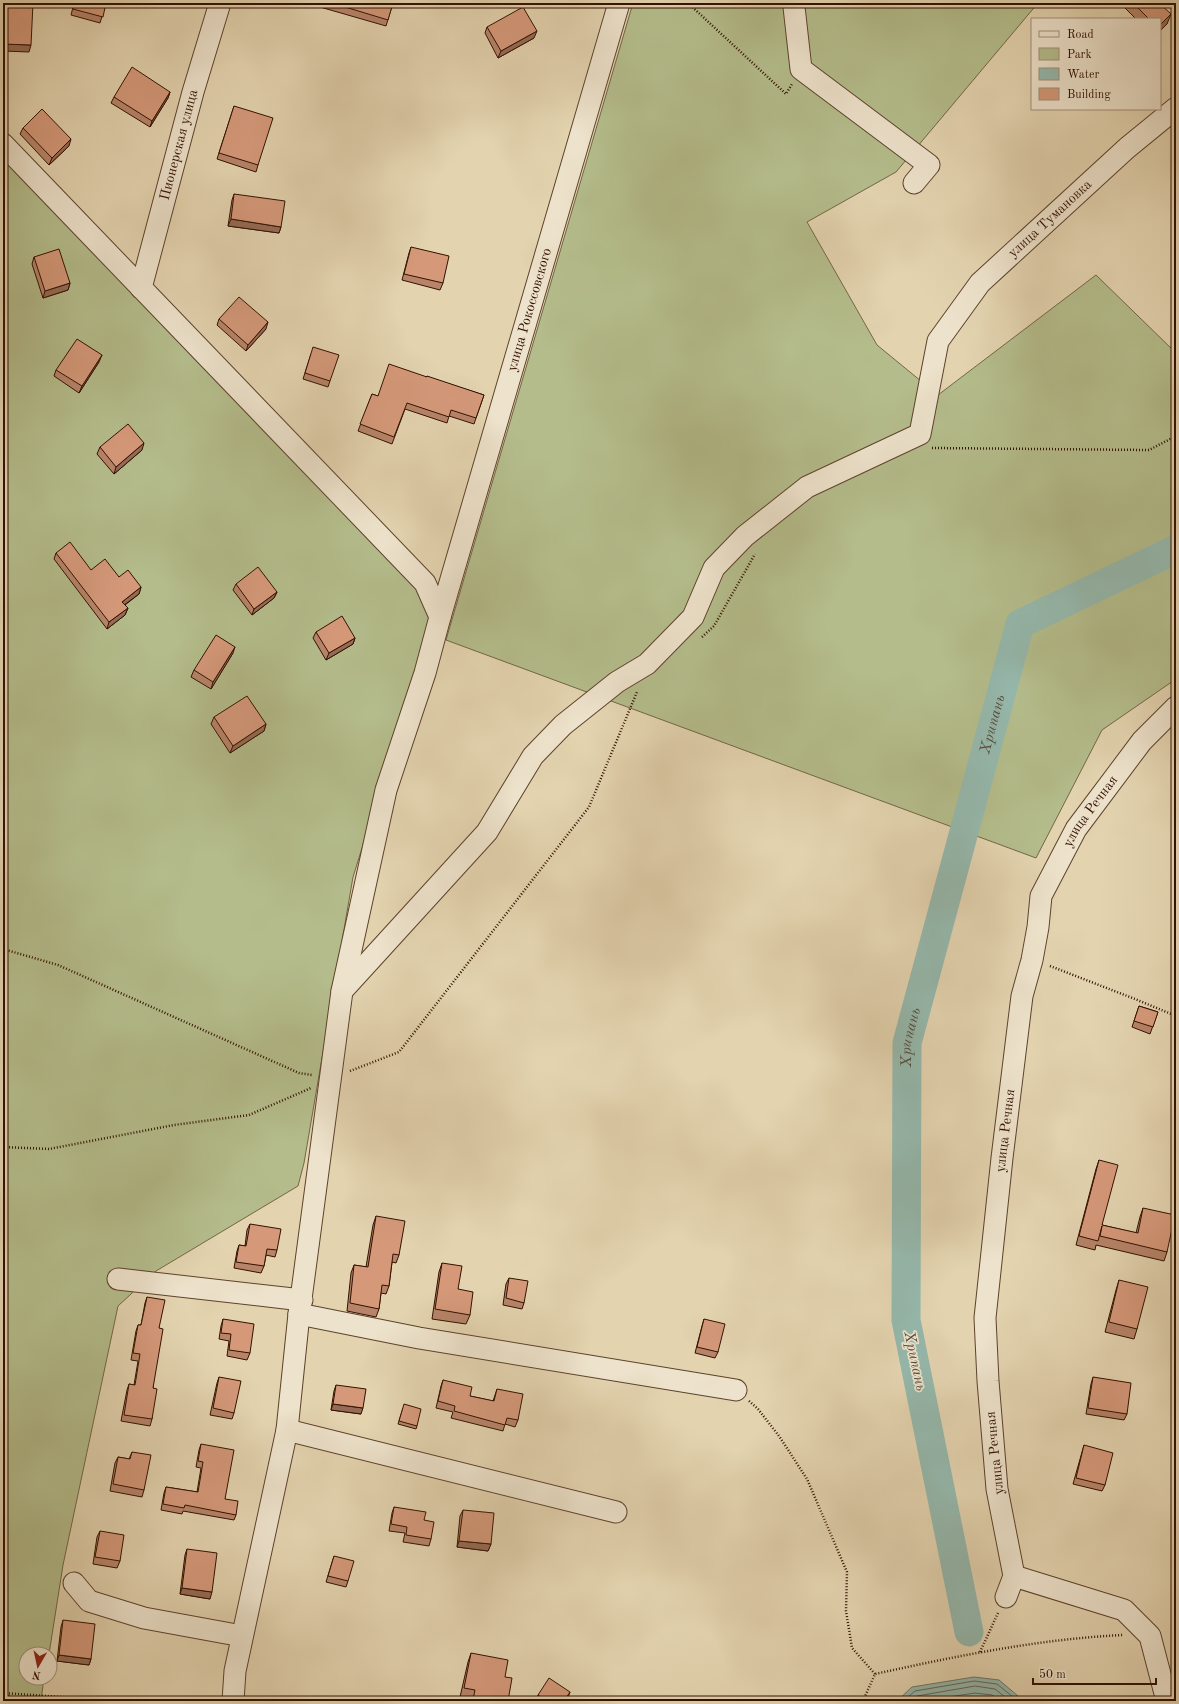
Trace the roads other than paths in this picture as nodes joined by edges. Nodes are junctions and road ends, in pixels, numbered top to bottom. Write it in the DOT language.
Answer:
graph roads {
  1 [pos="220,3"];
  2 [pos="619,3"];
  3 [pos="796,3"];
  4 [pos="1176,108"];
  5 [pos="3,144"];
  6 [pos="914,183"];
  7 [pos="142,288"];
  8 [pos="440,617"];
  9 [pos="1176,707"];
  10 [pos="342,991"];
  11 [pos="118,1279"];
  12 [pos="300,1307"];
  13 [pos="736,1390"];
  14 [pos="287,1430"];
  15 [pos="616,1512"];
  16 [pos="1014,1576"];
  17 [pos="74,1583"];
  18 [pos="1006,1597"];
  19 [pos="242,1636"];
  20 [pos="233,1701"];
  21 [pos="1167,1701"];
  1 -- 7 [label="street, Пионерская улица"];
  2 -- 8 [label="street, улица Рокоссовского"];
  3 -- 6 [label="street"];
  4 -- 10 [label="street, улица Тумановка"];
  5 -- 7 [label="street"];
  7 -- 8 [label="street"];
  8 -- 10 [label="street, улица Рокоссовского"];
  9 -- 16 [label="street, улица Речная"];
  10 -- 12 [label="street, улица Рокоссовского"];
  11 -- 12 [label="street"];
  12 -- 13 [label="street"];
  12 -- 14 [label="street, улица Рокоссовского"];
  14 -- 15 [label="street"];
  14 -- 19 [label="street, улица Рокоссовского"];
  16 -- 18 [label="street"];
  16 -- 21 [label="street"];
  17 -- 19 [label="street"];
  19 -- 20 [label="street, улица Рокоссовского"];
}
